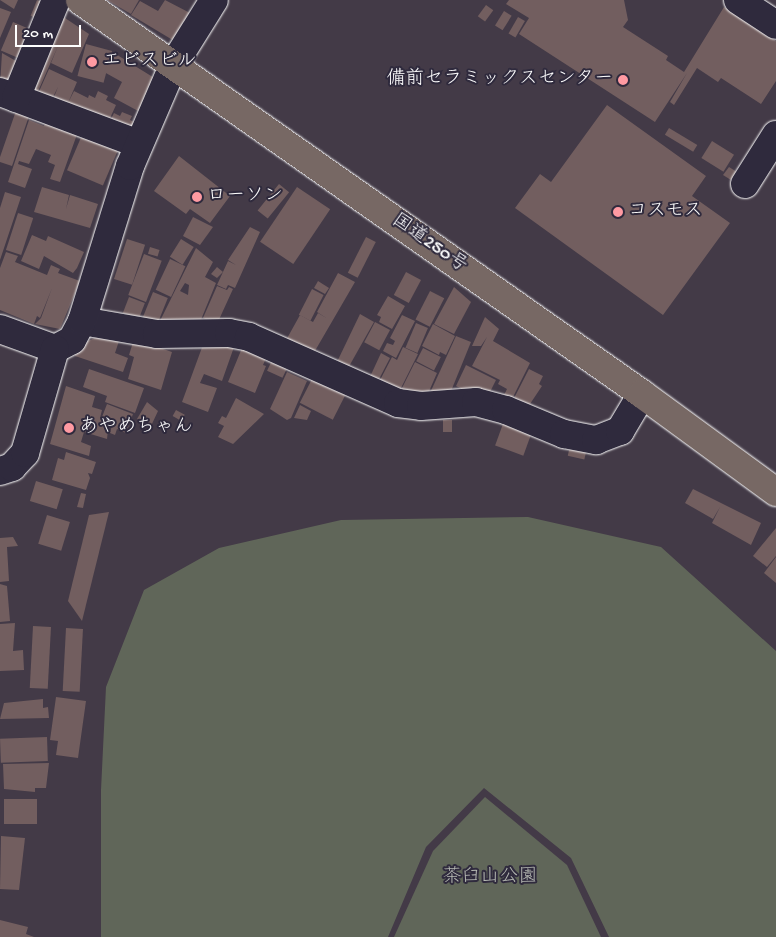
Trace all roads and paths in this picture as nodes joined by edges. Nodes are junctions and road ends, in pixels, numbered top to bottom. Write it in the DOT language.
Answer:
graph roads {
  1 [pos="56,0"];
  2 [pos="80,0"];
  3 [pos="214,0"];
  4 [pos="738,0"];
  5 [pos="776,25"];
  6 [pos="174,64"];
  7 [pos="8,95"];
  8 [pos="776,135"];
  9 [pos="139,144"];
  10 [pos="745,184"];
  11 [pos="82,321"];
  12 [pos="0,329"];
  13 [pos="54,349"];
  14 [pos="642,394"];
  15 [pos="0,471"];
  16 [pos="776,492"];
  1 -- 7 [label="street"];
  2 -- 6 [label="highway, 国道250号"];
  3 -- 6 [label="street"];
  4 -- 5 [label="street"];
  6 -- 9 [label="street"];
  6 -- 14 [label="highway, 国道250号"];
  7 -- 9 [label="street"];
  8 -- 10 [label="street"];
  9 -- 11 [label="street"];
  11 -- 13 [label="street"];
  11 -- 14 [label="street"];
  12 -- 13 [label="street"];
  13 -- 15 [label="street"];
  14 -- 16 [label="highway, 国道250号"];
}
